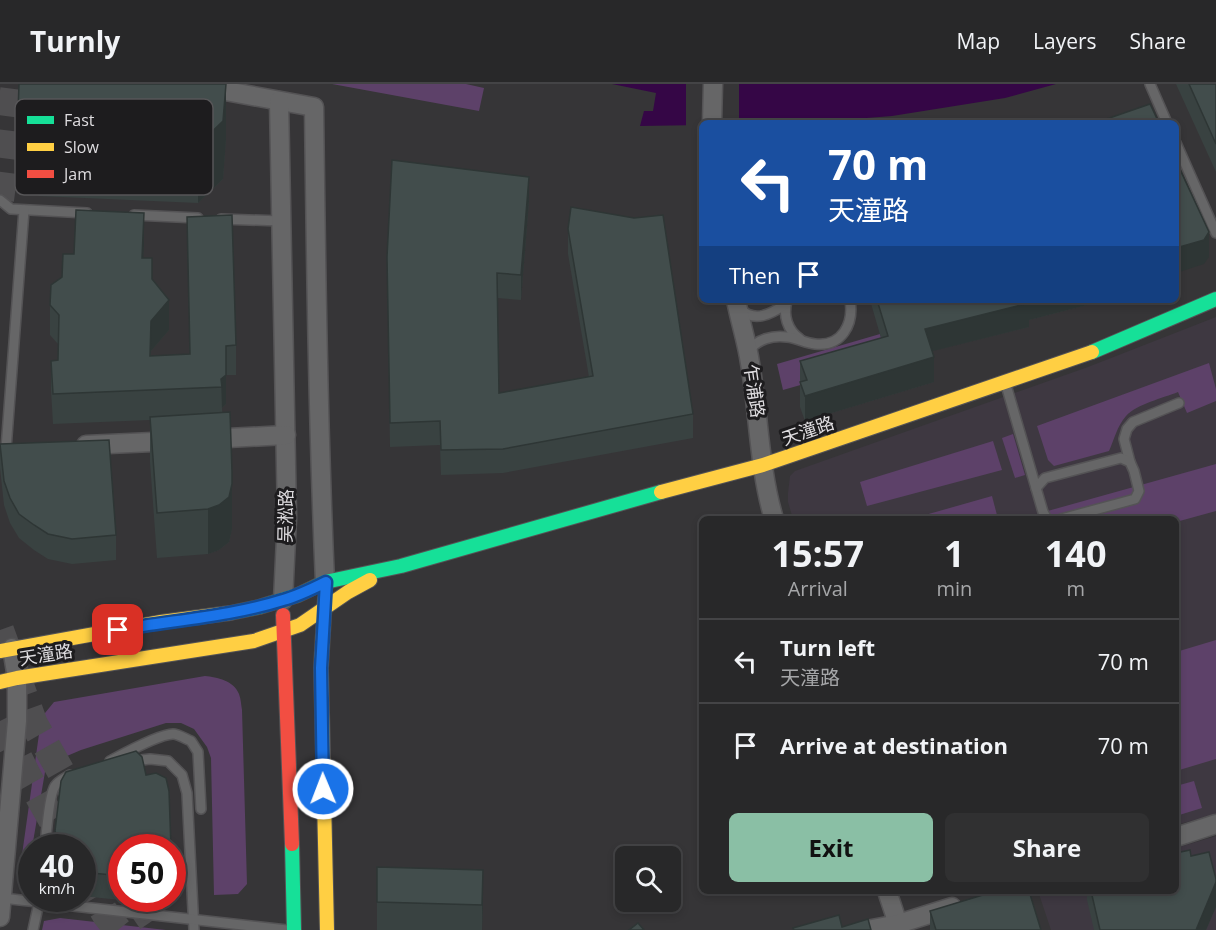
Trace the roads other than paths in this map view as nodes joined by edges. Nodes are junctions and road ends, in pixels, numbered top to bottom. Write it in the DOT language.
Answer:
graph roads {
  1 [pos="167,84"];
  2 [pos="713,84"];
  3 [pos="1150,84"];
  4 [pos="279,101"];
  5 [pos="712,120"];
  6 [pos="1166,120"];
  7 [pos="1179,150"];
  8 [pos="0,200"];
  9 [pos="24,210"];
  10 [pos="98,213"];
  11 [pos="121,214"];
  12 [pos="281,221"];
  13 [pos="1216,233"];
  14 [pos="1216,299"];
  15 [pos="737,303"];
  16 [pos="785,303"];
  17 [pos="786,303"];
  18 [pos="851,303"];
  19 [pos="804,342"];
  20 [pos="748,353"];
  21 [pos="1005,382"];
  22 [pos="1179,403"];
  23 [pos="286,435"];
  24 [pos="1124,439"];
  25 [pos="64,446"];
  26 [pos="8,449"];
  27 [pos="1110,461"];
  28 [pos="1130,462"];
  29 [pos="764,465"];
  30 [pos="1032,475"];
  31 [pos="1045,478"];
  32 [pos="1036,488"];
  33 [pos="773,516"];
  34 [pos="1045,516"];
  35 [pos="1072,516"];
  36 [pos="400,566"];
  37 [pos="326,582"];
  38 [pos="283,600"];
  39 [pos="325,609"];
  40 [pos="284,630"];
  41 [pos="6,650"];
  42 [pos="9,680"];
  43 [pos="78,771"];
  44 [pos="201,809"];
  45 [pos="1216,824"];
  46 [pos="46,834"];
  47 [pos="1179,836"];
  48 [pos="1,889"];
  49 [pos="18,894"];
  50 [pos="887,894"];
  51 [pos="971,901"];
  52 [pos="96,907"];
  53 [pos="37,912"];
  54 [pos="0,917"];
  55 [pos="193,920"];
  56 [pos="899,927"];
  57 [pos="33,930"];
  58 [pos="194,930"];
  59 [pos="287,930"];
  60 [pos="294,930"];
  61 [pos="327,930"];
  62 [pos="867,930"];
  1 -- 4 [label="street"];
  2 -- 5 [label="street"];
  3 -- 6 [label="lane"];
  4 -- 12 [label="street, 吴淞路"];
  4 -- 37 [label="street, 吴淞路"];
  7 -- 13 [label="lane"];
  8 -- 9 [label="lane"];
  9 -- 10 [label="lane"];
  9 -- 26 [label="lane"];
  11 -- 12 [label="lane"];
  12 -- 23 [label="street, 吴淞路"];
  14 -- 21 [label="main road, 天潼路"];
  15 -- 16 [label="lane"];
  15 -- 20 [label="street, 乍浦路"];
  17 -- 19 [label="lane"];
  18 -- 19 [label="lane"];
  19 -- 20 [label="lane"];
  20 -- 29 [label="street, 乍浦路"];
  21 -- 29 [label="main road, 天潼路"];
  21 -- 30 [label="lane"];
  22 -- 24 [label="lane"];
  23 -- 25 [label="street"];
  23 -- 38 [label="street, 吴淞路"];
  24 -- 27 [label="lane"];
  24 -- 28 [label="lane"];
  27 -- 28 [label="lane"];
  27 -- 31 [label="lane"];
  28 -- 35 [label="lane"];
  29 -- 33 [label="street, 乍浦路"];
  29 -- 36 [label="main road, 天潼路"];
  30 -- 31 [label="lane"];
  30 -- 32 [label="lane"];
  31 -- 32 [label="lane"];
  32 -- 34 [label="lane"];
  36 -- 37 [label="main road, 天潼路"];
  36 -- 39 [label="main road, 天潼路"];
  37 -- 38 [label="main road, 天潼路"];
  37 -- 39 [label="main road, 吴淞路"];
  38 -- 40 [label="main road, 吴淞路"];
  38 -- 41 [label="main road, 天潼路"];
  39 -- 40 [label="main road, 天潼路"];
  39 -- 61 [label="main road, 吴淞路"];
  40 -- 42 [label="main road, 天潼路"];
  40 -- 60 [label="main road, 吴淞路"];
  41 -- 42 [label="street"];
  42 -- 48 [label="street"];
  43 -- 46 [label="lane"];
  44 -- 55 [label="lane"];
  45 -- 47 [label="street"];
  48 -- 49 [label="lane"];
  48 -- 54 [label="street"];
  50 -- 56 [label="street"];
  51 -- 56 [label="street"];
  52 -- 55 [label="lane"];
  53 -- 57 [label="lane"];
  55 -- 58 [label="lane"];
  55 -- 59 [label="lane"];
  56 -- 62 [label="street"];
}
